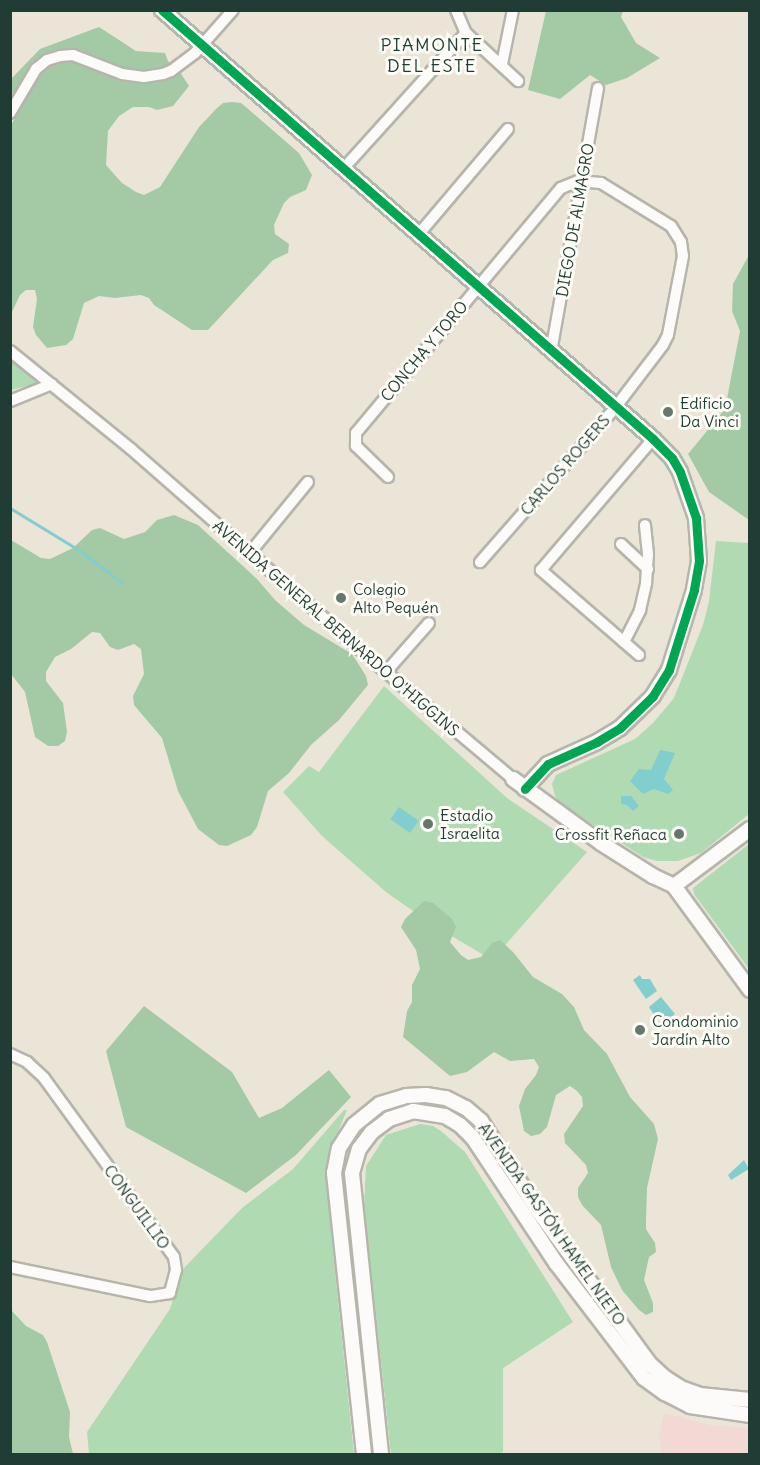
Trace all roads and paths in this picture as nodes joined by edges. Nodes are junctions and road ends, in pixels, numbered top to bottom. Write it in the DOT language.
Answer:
graph roads {
  1 [pos="162,10"];
  2 [pos="233,10"];
  3 [pos="456,10"];
  4 [pos="513,10"];
  5 [pos="466,33"];
  6 [pos="202,46"];
  7 [pos="502,64"];
  8 [pos="518,81"];
  9 [pos="598,88"];
  10 [pos="10,113"];
  11 [pos="508,129"];
  12 [pos="343,169"];
  13 [pos="584,180"];
  14 [pos="418,235"];
  15 [pos="478,287"];
  16 [pos="10,351"];
  17 [pos="551,352"];
  18 [pos="52,384"];
  19 [pos="10,401"];
  20 [pos="615,408"];
  21 [pos="653,439"];
  22 [pos="388,477"];
  23 [pos="308,482"];
  24 [pos="645,525"];
  25 [pos="621,544"];
  26 [pos="249,554"];
  27 [pos="480,562"];
  28 [pos="648,569"];
  29 [pos="429,622"];
  30 [pos="624,642"];
  31 [pos="639,655"];
  32 [pos="386,672"];
  33 [pos="548,764"];
  34 [pos="513,779"];
  35 [pos="525,789"];
  36 [pos="539,800"];
  37 [pos="750,829"];
  38 [pos="674,886"];
  39 [pos="750,990"];
  40 [pos="15,1055"];
  41 [pos="10,1267"];
  42 [pos="750,1400"];
  43 [pos="750,1415"];
  44 [pos="364,1455"];
  45 [pos="381,1455"];
  1 -- 6 [label="main road"];
  2 -- 6 [label="street"];
  3 -- 5 [label="street"];
  4 -- 7 [label="street"];
  5 -- 7 [label="street"];
  5 -- 12 [label="street"];
  6 -- 10 [label="street"];
  6 -- 12 [label="main road"];
  7 -- 8 [label="street"];
  9 -- 13 [label="street, DIEGO DE ALMAGRO"];
  11 -- 14 [label="street"];
  12 -- 14 [label="main road"];
  13 -- 15 [label="street, CONCHA Y TORO"];
  13 -- 17 [label="street, DIEGO DE ALMAGRO"];
  13 -- 20 [label="street, CARLOS ROGERS"];
  14 -- 15 [label="main road"];
  15 -- 17 [label="main road"];
  15 -- 22 [label="street, CONCHA Y TORO"];
  16 -- 18 [label="street, AVENIDA GENERAL BERNARDO O'HIGGINS"];
  17 -- 20 [label="main road"];
  18 -- 19 [label="street"];
  18 -- 26 [label="street, AVENIDA GENERAL BERNARDO O'HIGGINS"];
  20 -- 21 [label="main road"];
  20 -- 27 [label="street, CARLOS ROGERS"];
  21 -- 30 [label="street"];
  21 -- 33 [label="main road"];
  23 -- 26 [label="street"];
  24 -- 28 [label="street"];
  25 -- 28 [label="street"];
  26 -- 32 [label="street, AVENIDA GENERAL BERNARDO O'HIGGINS"];
  28 -- 30 [label="street"];
  29 -- 32 [label="street"];
  30 -- 31 [label="street"];
  32 -- 34 [label="street, AVENIDA GENERAL BERNARDO O'HIGGINS"];
  33 -- 34 [label="main road"];
  33 -- 35 [label="main road"];
  33 -- 36 [label="main road"];
  34 -- 35 [label="main road, AVENIDA GENERAL BERNARDO O'HIGGINS"];
  35 -- 36 [label="main road, AVENIDA GENERAL BERNARDO O'HIGGINS"];
  36 -- 38 [label="main road, AVENIDA GENERAL BERNARDO O'HIGGINS"];
  37 -- 38 [label="main road"];
  38 -- 39 [label="main road"];
  40 -- 41 [label="street, CONGUILLIO"];
  42 -- 44 [label="main road, AVENIDA GASTÓN HAMEL NIETO"];
  43 -- 45 [label="main road, AVENIDA GASTÓN HAMEL NIETO"];
}
